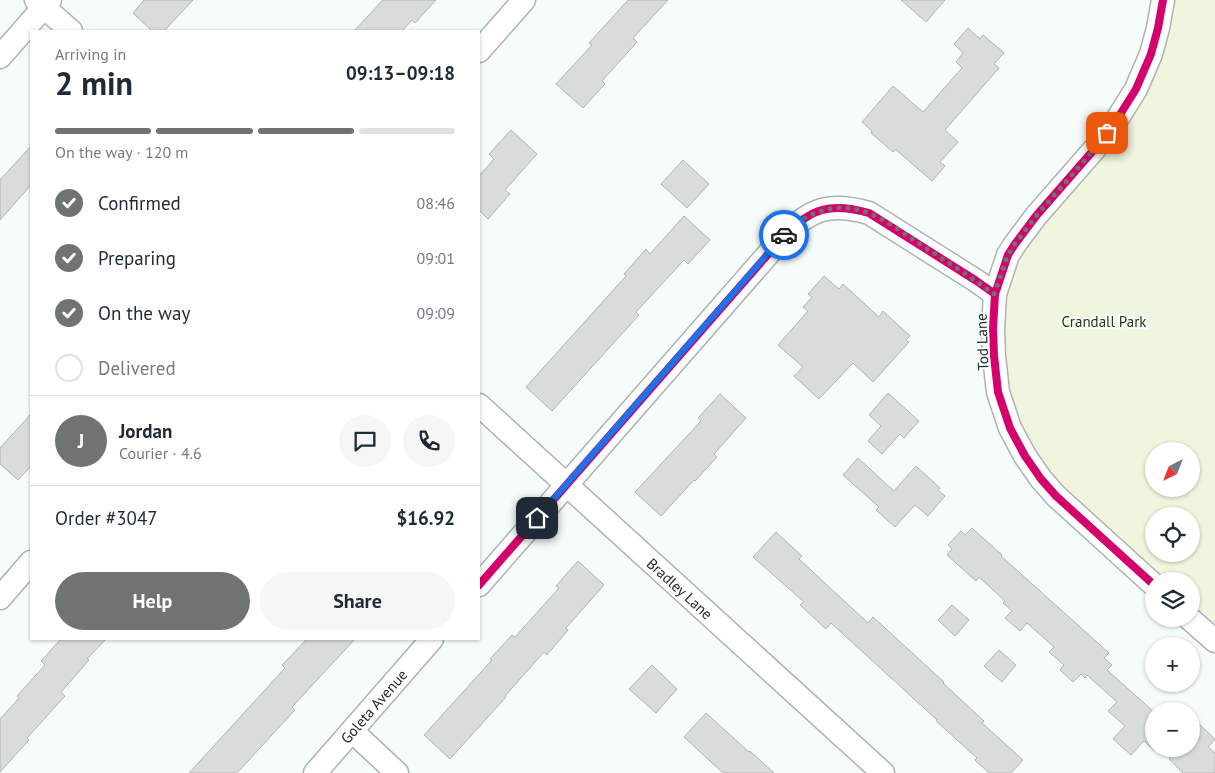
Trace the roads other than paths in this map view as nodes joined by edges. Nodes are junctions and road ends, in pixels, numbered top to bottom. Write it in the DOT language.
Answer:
graph roads {
  1 [pos="524,0"];
  2 [pos="1162,0"];
  3 [pos="43,2"];
  4 [pos="70,30"];
  5 [pos="480,50"];
  6 [pos="0,57"];
  7 [pos="994,294"];
  8 [pos="480,406"];
  9 [pos="566,485"];
  10 [pos="30,563"];
  11 [pos="1145,577"];
  12 [pos="480,584"];
  13 [pos="0,598"];
  14 [pos="1199,627"];
  15 [pos="431,640"];
  16 [pos="1215,642"];
  17 [pos="352,731"];
  18 [pos="315,773"];
  19 [pos="397,773"];
  20 [pos="883,773"];
  1 -- 5 [label="street"];
  2 -- 7 [label="street, Tod Lane"];
  3 -- 4 [label="street"];
  3 -- 6 [label="street"];
  7 -- 9 [label="street"];
  7 -- 11 [label="street, Tod Lane"];
  8 -- 9 [label="street, Bradley Lane"];
  9 -- 12 [label="street"];
  9 -- 20 [label="street, Bradley Lane"];
  10 -- 13 [label="street"];
  14 -- 16 [label="street"];
  15 -- 17 [label="street, Goleta Avenue"];
  17 -- 18 [label="street, Goleta Avenue"];
  17 -- 19 [label="street"];
}
